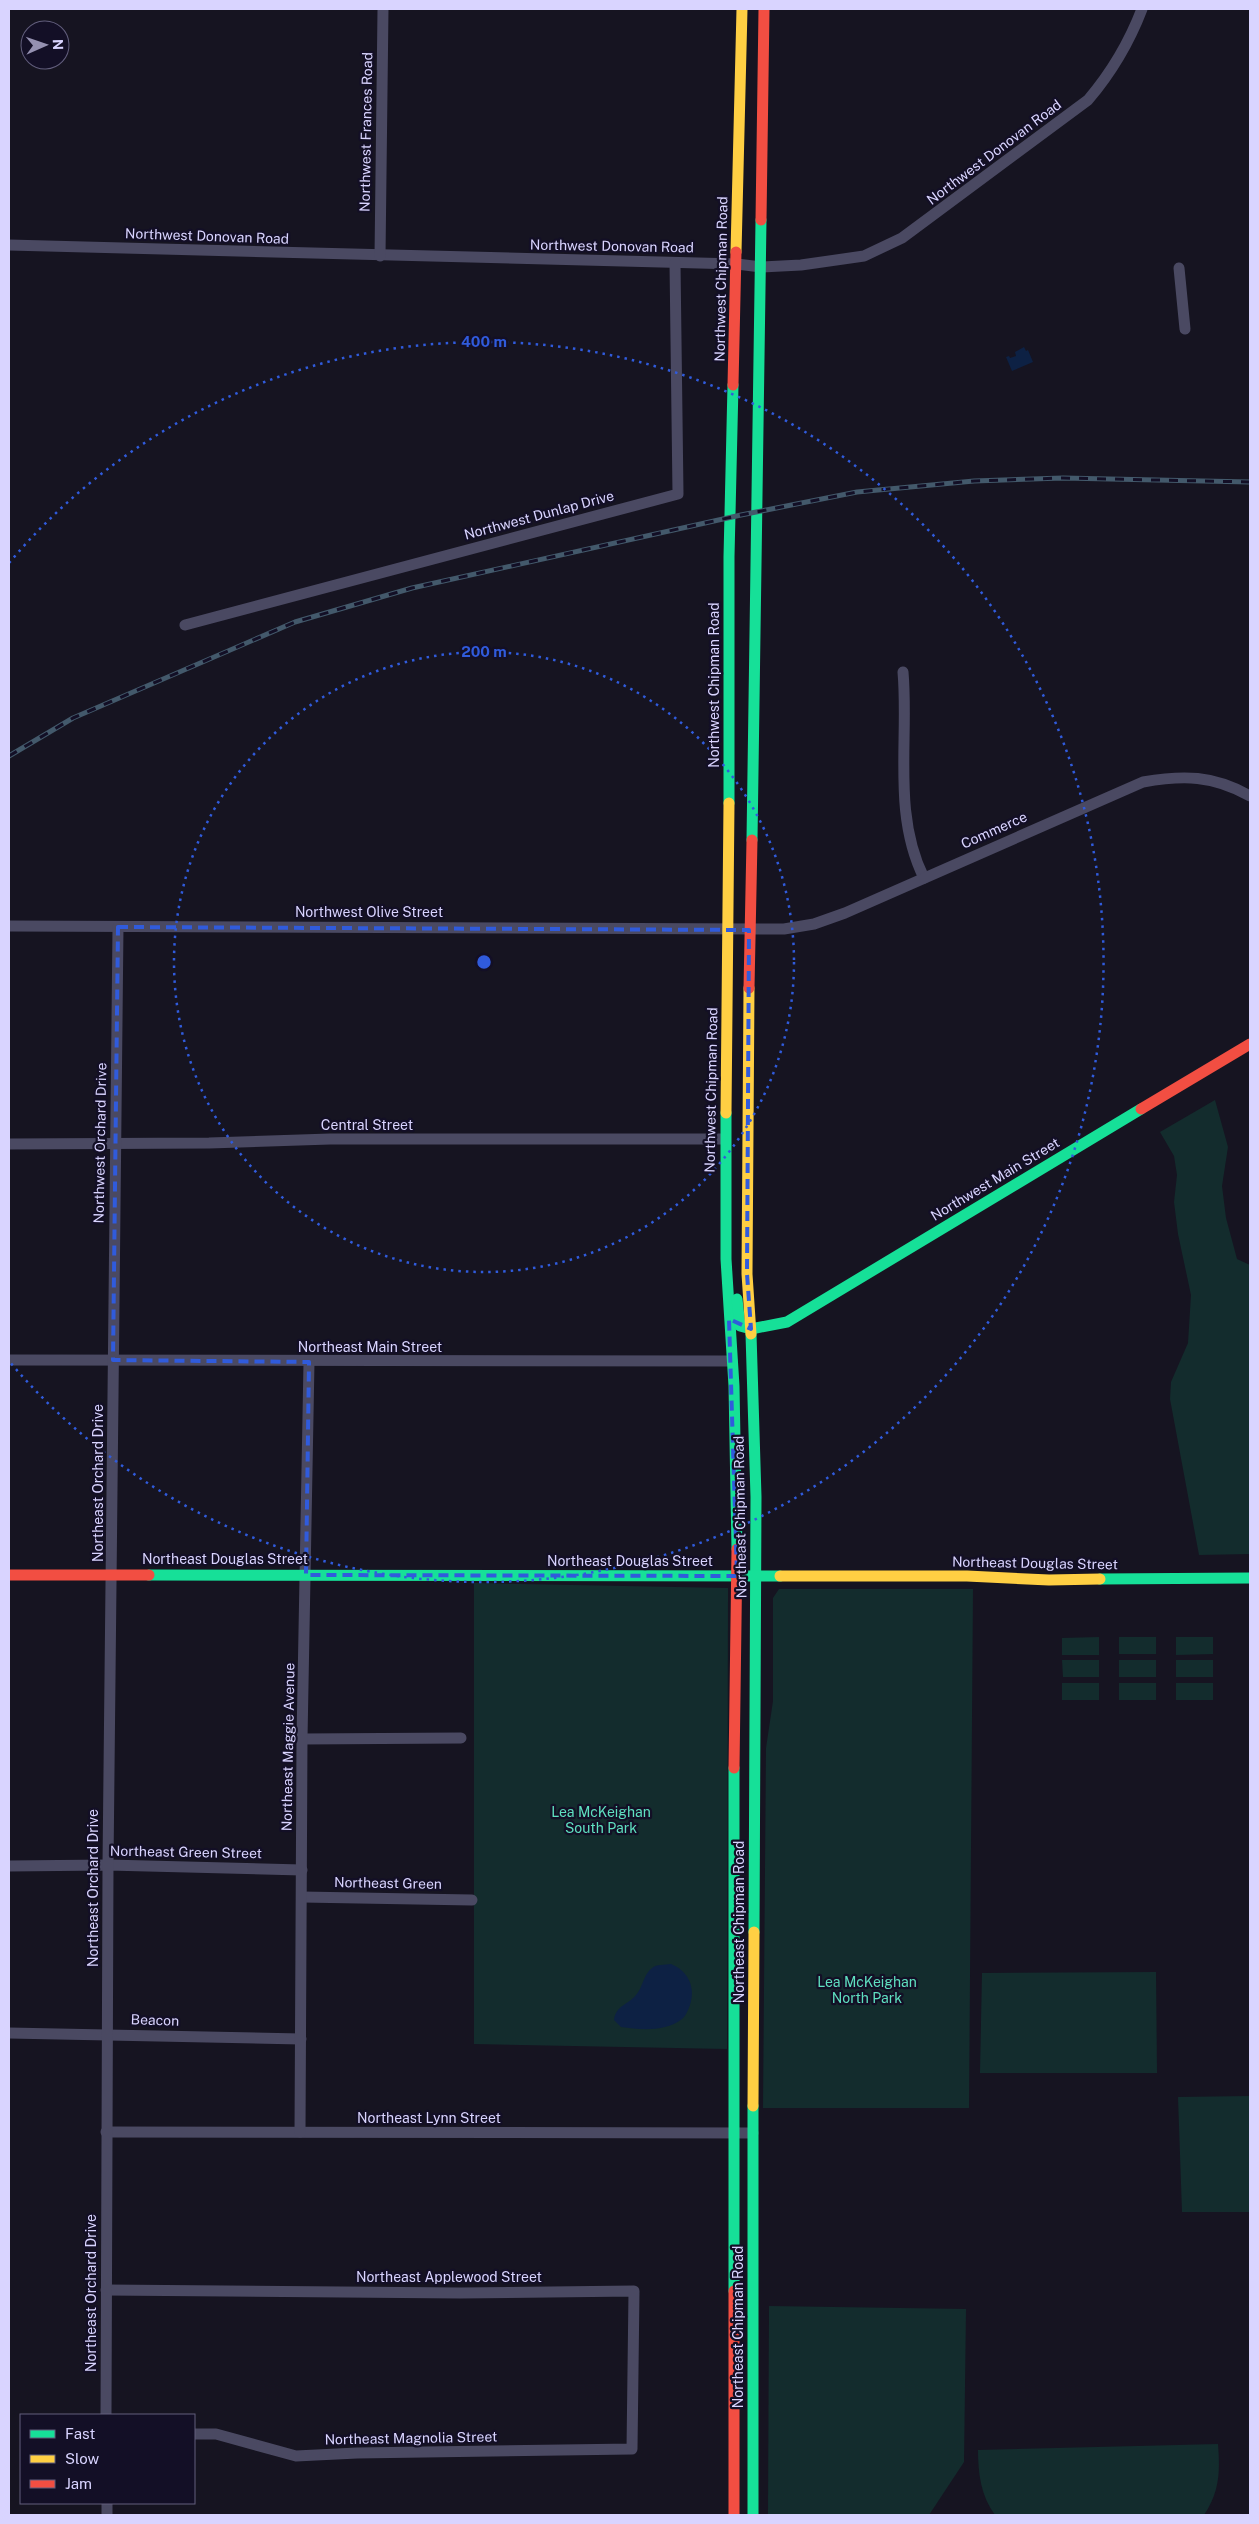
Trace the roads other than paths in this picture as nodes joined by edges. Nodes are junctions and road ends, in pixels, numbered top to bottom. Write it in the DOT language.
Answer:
graph roads {
  1 [pos="383,9"];
  2 [pos="742,9"];
  3 [pos="764,9"];
  4 [pos="1142,9"];
  5 [pos="9,245"];
  6 [pos="380,256"];
  7 [pos="675,263"];
  8 [pos="737,264"];
  9 [pos="761,267"];
  10 [pos="1179,268"];
  11 [pos="1185,329"];
  12 [pos="185,625"];
  13 [pos="903,672"];
  14 [pos="1250,796"];
  15 [pos="924,878"];
  16 [pos="9,926"];
  17 [pos="118,926"];
  18 [pos="729,930"];
  19 [pos="749,930"];
  20 [pos="1250,1044"];
  21 [pos="725,1139"];
  22 [pos="9,1144"];
  23 [pos="114,1144"];
  24 [pos="726,1259"];
  25 [pos="752,1329"];
  26 [pos="9,1360"];
  27 [pos="113,1360"];
  28 [pos="732,1361"];
  29 [pos="309,1362"];
  30 [pos="112,1574"];
  31 [pos="9,1575"];
  32 [pos="306,1575"];
  33 [pos="737,1576"];
  34 [pos="756,1578"];
  35 [pos="1250,1578"];
  36 [pos="461,1738"];
  37 [pos="302,1739"];
  38 [pos="108,1865"];
  39 [pos="9,1866"];
  40 [pos="302,1870"];
  41 [pos="302,1897"];
  42 [pos="472,1900"];
  43 [pos="9,2033"];
  44 [pos="108,2034"];
  45 [pos="301,2039"];
  46 [pos="106,2132"];
  47 [pos="300,2132"];
  48 [pos="735,2134"];
  49 [pos="753,2134"];
  50 [pos="106,2290"];
  51 [pos="106,2414"];
  52 [pos="195,2434"];
  53 [pos="632,2449"];
  54 [pos="734,2515"];
  55 [pos="753,2515"];
  1 -- 6 [label="street, Northwest Frances Road"];
  2 -- 8 [label="main road, Northwest Chipman Road"];
  3 -- 9 [label="main road"];
  4 -- 9 [label="street, Northwest Donovan Road"];
  5 -- 6 [label="street, Northwest Donovan Road"];
  6 -- 7 [label="street, Northwest Donovan Road"];
  7 -- 8 [label="street, Northwest Donovan Road"];
  7 -- 12 [label="street, Northwest Dunlap Drive"];
  8 -- 9 [label="street, Northwest Donovan Road"];
  8 -- 18 [label="main road, Northwest Chipman Road"];
  9 -- 19 [label="main road"];
  10 -- 11 [label="street"];
  13 -- 15 [label="street"];
  14 -- 15 [label="street, Commerce"];
  15 -- 19 [label="street, Commerce"];
  16 -- 17 [label="street, Northwest Olive Street"];
  17 -- 18 [label="street, Northwest Olive Street"];
  17 -- 23 [label="street, Northwest Orchard Drive"];
  18 -- 19 [label="street, Northwest Olive Street"];
  18 -- 21 [label="main road, Northwest Chipman Road"];
  19 -- 25 [label="main road"];
  20 -- 25 [label="main road, Northwest Main Street"];
  21 -- 23 [label="street, Central Street"];
  21 -- 24 [label="main road, Northwest Chipman Road"];
  22 -- 23 [label="street, Central Street"];
  23 -- 27 [label="street, Northwest Orchard Drive"];
  24 -- 25 [label="main road"];
  24 -- 28 [label="main road, Northwest Chipman Road"];
  25 -- 34 [label="main road, Northeast Chipman Road"];
  26 -- 27 [label="street, Northeast Main Street"];
  27 -- 29 [label="street, Northeast Main Street"];
  27 -- 30 [label="street, Northeast Orchard Drive"];
  28 -- 29 [label="street, Northeast Main Street"];
  28 -- 33 [label="main road, Northeast Chipman Road"];
  29 -- 32 [label="street, Northeast Maggie Avenue"];
  30 -- 31 [label="main road, Northeast Douglas Street"];
  30 -- 32 [label="main road, Northeast Douglas Street"];
  30 -- 38 [label="street, Northeast Orchard Drive"];
  32 -- 33 [label="main road, Northeast Douglas Street"];
  32 -- 37 [label="street, Northeast Maggie Avenue"];
  33 -- 34 [label="main road, Northeast Douglas Street"];
  33 -- 48 [label="main road, Northeast Chipman Road"];
  34 -- 35 [label="main road, Northeast Douglas Street"];
  34 -- 49 [label="main road, Northeast Chipman Road"];
  36 -- 37 [label="street"];
  37 -- 40 [label="street, Northeast Maggie Avenue"];
  38 -- 39 [label="street, Northeast Green Street"];
  38 -- 40 [label="street, Northeast Green Street"];
  38 -- 44 [label="street, Northeast Orchard Drive"];
  40 -- 41 [label="street, Northeast Maggie Avenue"];
  41 -- 42 [label="street, Northeast Green"];
  41 -- 45 [label="street, Northeast Maggie Avenue"];
  43 -- 44 [label="street, Beacon"];
  44 -- 45 [label="street, Beacon"];
  44 -- 46 [label="street, Northeast Orchard Drive"];
  45 -- 47 [label="street, Northeast Maggie Avenue"];
  46 -- 47 [label="street, Northeast Lynn Street"];
  46 -- 50 [label="street, Northeast Orchard Drive"];
  47 -- 48 [label="street, Northeast Lynn Street"];
  48 -- 49 [label="street, Northeast Lynn Street"];
  48 -- 54 [label="main road, Northeast Chipman Road"];
  49 -- 55 [label="main road, Northeast Chipman Road"];
  50 -- 51 [label="street, Northeast Orchard Drive"];
  50 -- 53 [label="street, Northeast Applewood Street"];
  52 -- 53 [label="street, Northeast Magnolia Street"];
}
